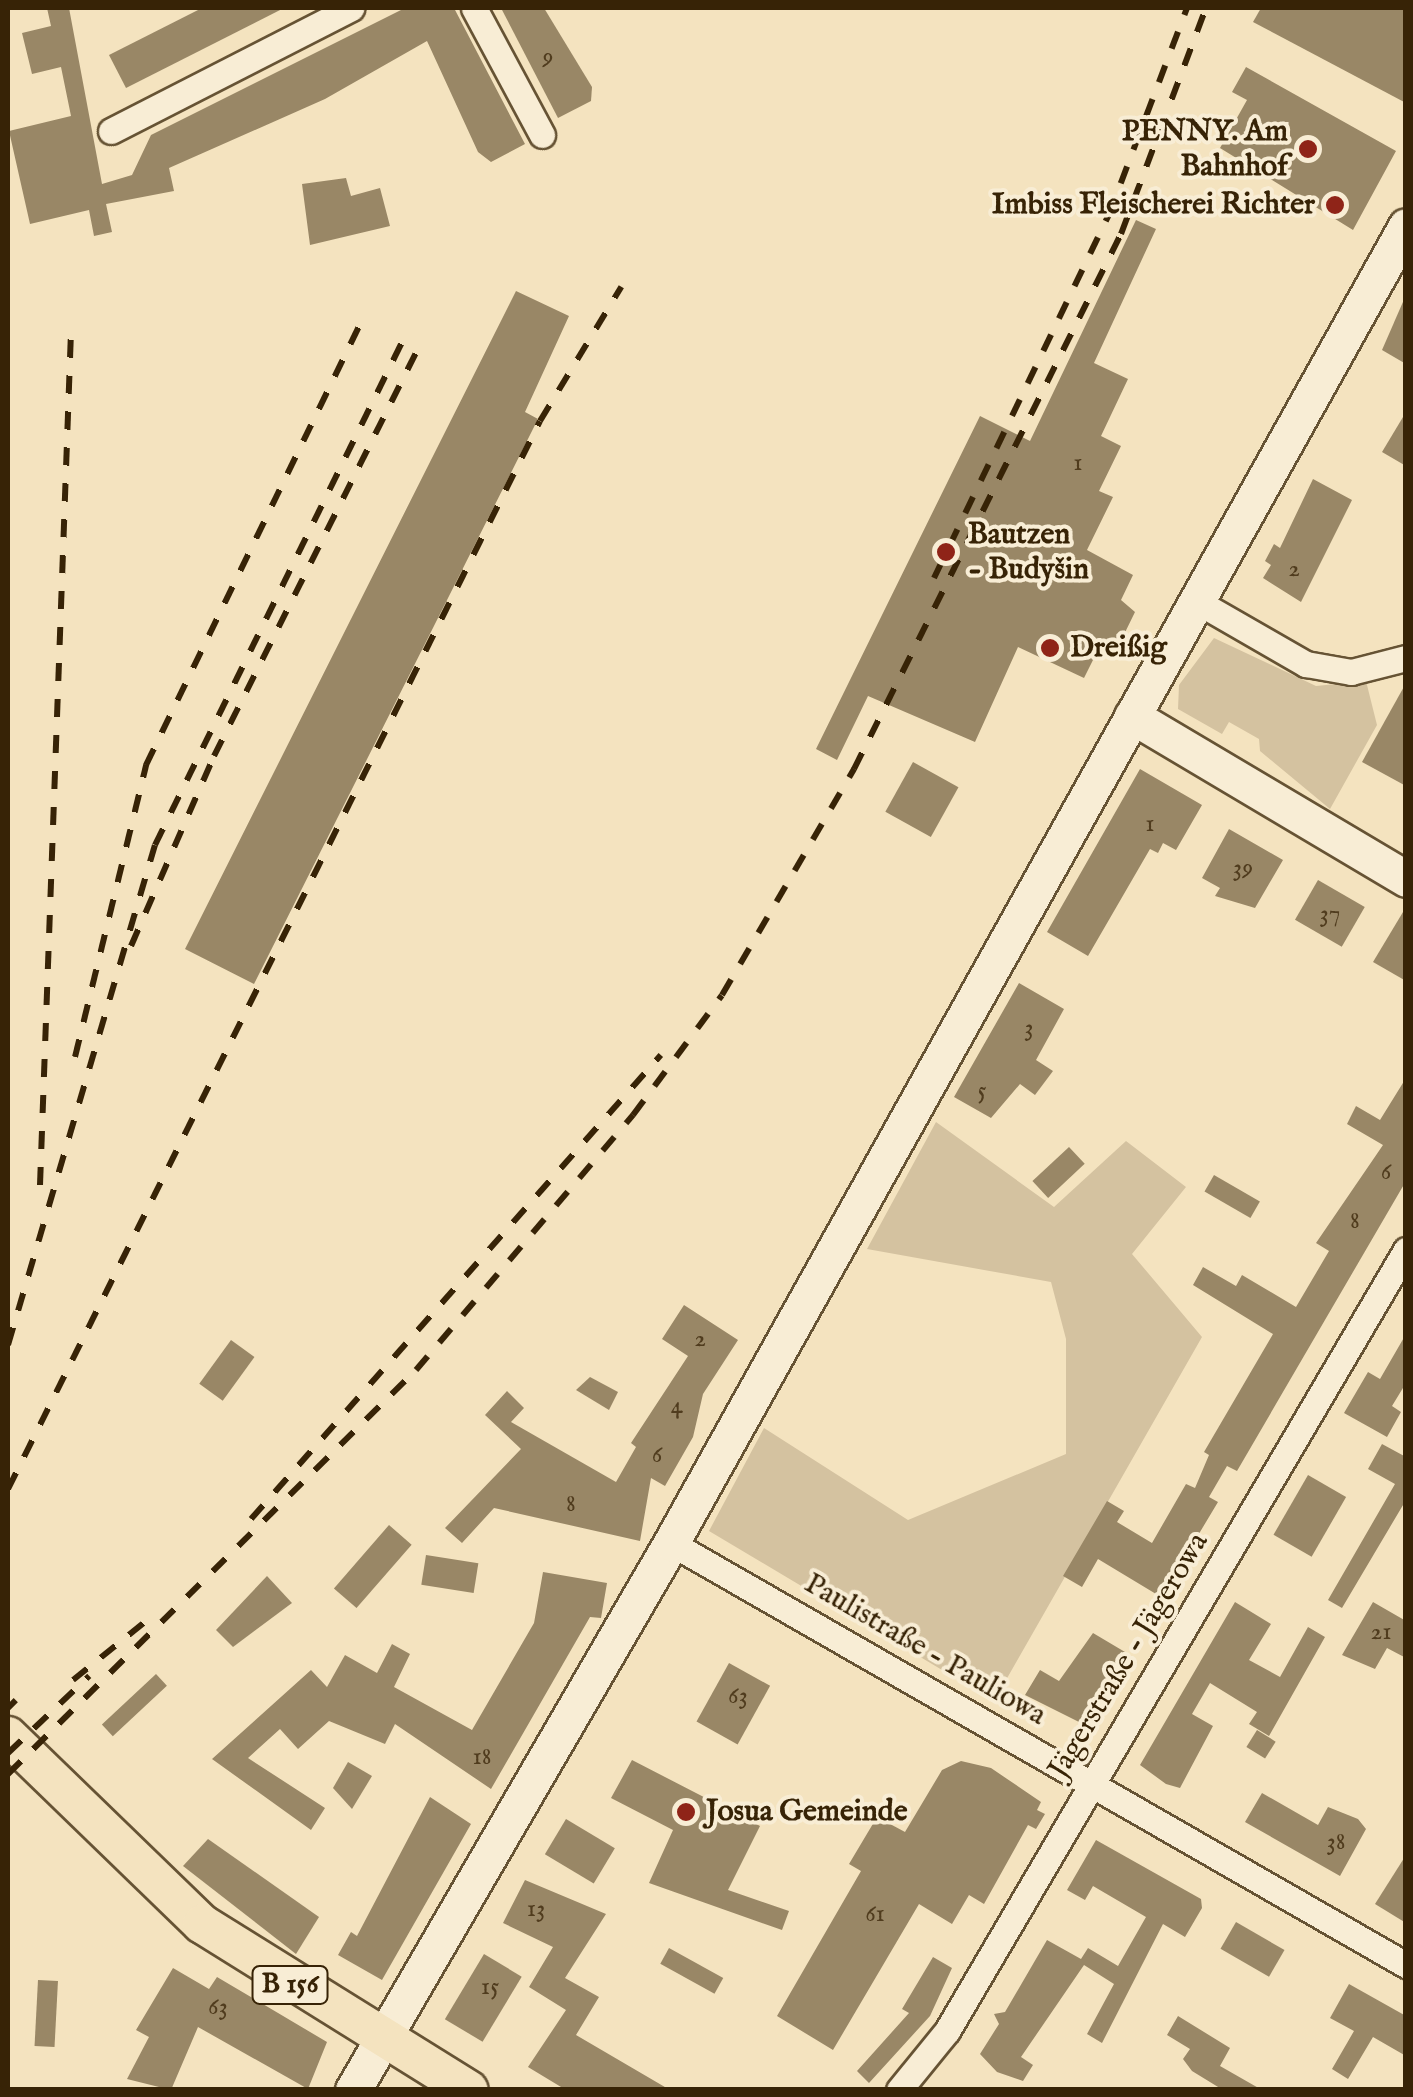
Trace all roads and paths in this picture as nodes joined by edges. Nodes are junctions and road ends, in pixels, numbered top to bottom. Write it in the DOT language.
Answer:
graph roads {
  1 [pos="351,8"];
  2 [pos="474,8"];
  3 [pos="111,131"];
  4 [pos="542,134"];
  5 [pos="1406,226"];
  6 [pos="1198,602"];
  7 [pos="1406,658"];
  8 [pos="1132,716"];
  9 [pos="1406,879"];
  10 [pos="1406,1250"];
  11 [pos="671,1543"];
  12 [pos="8,1736"];
  13 [pos="1092,1782"];
  14 [pos="1406,1964"];
  15 [pos="382,2040"];
  16 [pos="353,2090"];
  17 [pos="469,2090"];
  18 [pos="899,2090"];
  1 -- 3 [label="street"];
  2 -- 4 [label="street"];
  5 -- 6 [label="street"];
  6 -- 7 [label="street"];
  6 -- 8 [label="street"];
  8 -- 9 [label="street"];
  8 -- 11 [label="street"];
  10 -- 13 [label="street, Jägerstraße - Jägerowa"];
  11 -- 13 [label="street, Paulistraße - Pauliowa"];
  11 -- 15 [label="street"];
  12 -- 15 [label="main road, B 156"];
  13 -- 14 [label="street, Paulistraße - Pauliowa"];
  13 -- 18 [label="street, Jägerstraße - Jägerowa"];
  15 -- 16 [label="street"];
  15 -- 17 [label="main road, B 156"];
}
